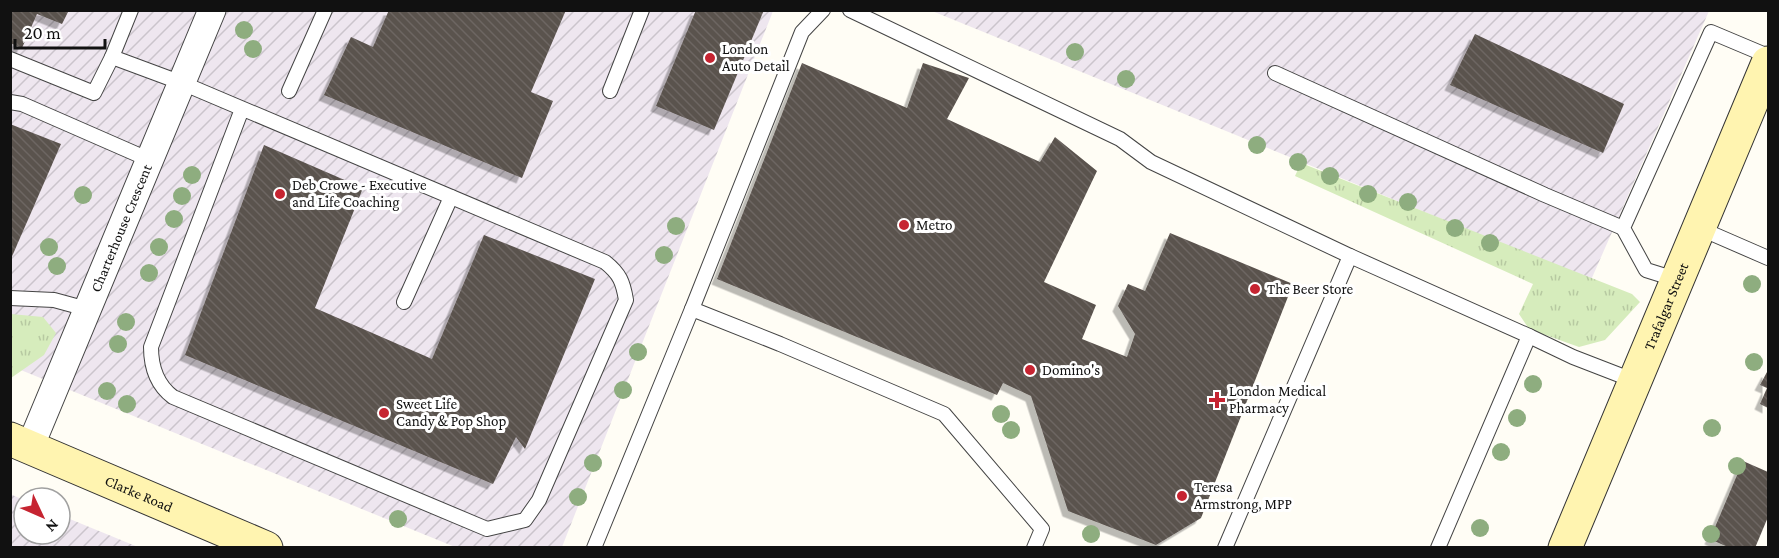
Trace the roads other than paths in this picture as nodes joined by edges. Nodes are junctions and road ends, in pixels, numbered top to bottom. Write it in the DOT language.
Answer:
graph roads {
  1 [pos="131,10"];
  2 [pos="212,10"];
  3 [pos="325,10"];
  4 [pos="642,10"];
  5 [pos="823,10"];
  6 [pos="850,10"];
  7 [pos="1768,56"];
  8 [pos="112,57"];
  9 [pos="10,59"];
  10 [pos="1768,63"];
  11 [pos="1275,73"];
  12 [pos="182,83"];
  13 [pos="289,91"];
  14 [pos="610,91"];
  15 [pos="10,102"];
  16 [pos="242,108"];
  17 [pos="150,160"];
  18 [pos="451,196"];
  19 [pos="1623,228"];
  20 [pos="1699,228"];
  21 [pos="1350,256"];
  22 [pos="1768,258"];
  23 [pos="1678,280"];
  24 [pos="10,298"];
  25 [pos="404,302"];
  26 [pos="87,309"];
  27 [pos="692,309"];
  28 [pos="1529,336"];
  29 [pos="1635,381"];
  30 [pos="20,443"];
  31 [pos="595,545"];
  32 [pos="266,548"];
  33 [pos="611,548"];
  34 [pos="1034,548"];
  35 [pos="1225,548"];
  36 [pos="1438,548"];
  37 [pos="1565,548"];
  1 -- 8 [label="lane"];
  2 -- 12 [label="street, Charterhouse Crescent"];
  3 -- 13 [label="lane"];
  4 -- 14 [label="lane"];
  5 -- 27 [label="lane"];
  6 -- 21 [label="lane"];
  7 -- 19 [label="lane"];
  8 -- 9 [label="lane"];
  8 -- 12 [label="lane"];
  10 -- 20 [label="main road, Trafalgar Street"];
  11 -- 19 [label="lane"];
  12 -- 16 [label="lane"];
  12 -- 17 [label="street, Charterhouse Crescent"];
  15 -- 17 [label="lane"];
  16 -- 18 [label="lane"];
  16 -- 18 [label="lane"];
  17 -- 26 [label="street, Charterhouse Crescent"];
  18 -- 25 [label="lane"];
  19 -- 23 [label="lane"];
  20 -- 22 [label="lane"];
  20 -- 23 [label="main road, Trafalgar Street"];
  21 -- 28 [label="lane"];
  21 -- 35 [label="lane"];
  23 -- 29 [label="main road, Trafalgar Street"];
  24 -- 26 [label="lane"];
  26 -- 30 [label="street, Charterhouse Crescent"];
  27 -- 31 [label="lane"];
  27 -- 34 [label="lane"];
  28 -- 29 [label="lane"];
  28 -- 36 [label="lane"];
  29 -- 37 [label="main road, Trafalgar Street"];
  30 -- 32 [label="main road, Clarke Road"];
  31 -- 33 [label="lane"];
}
